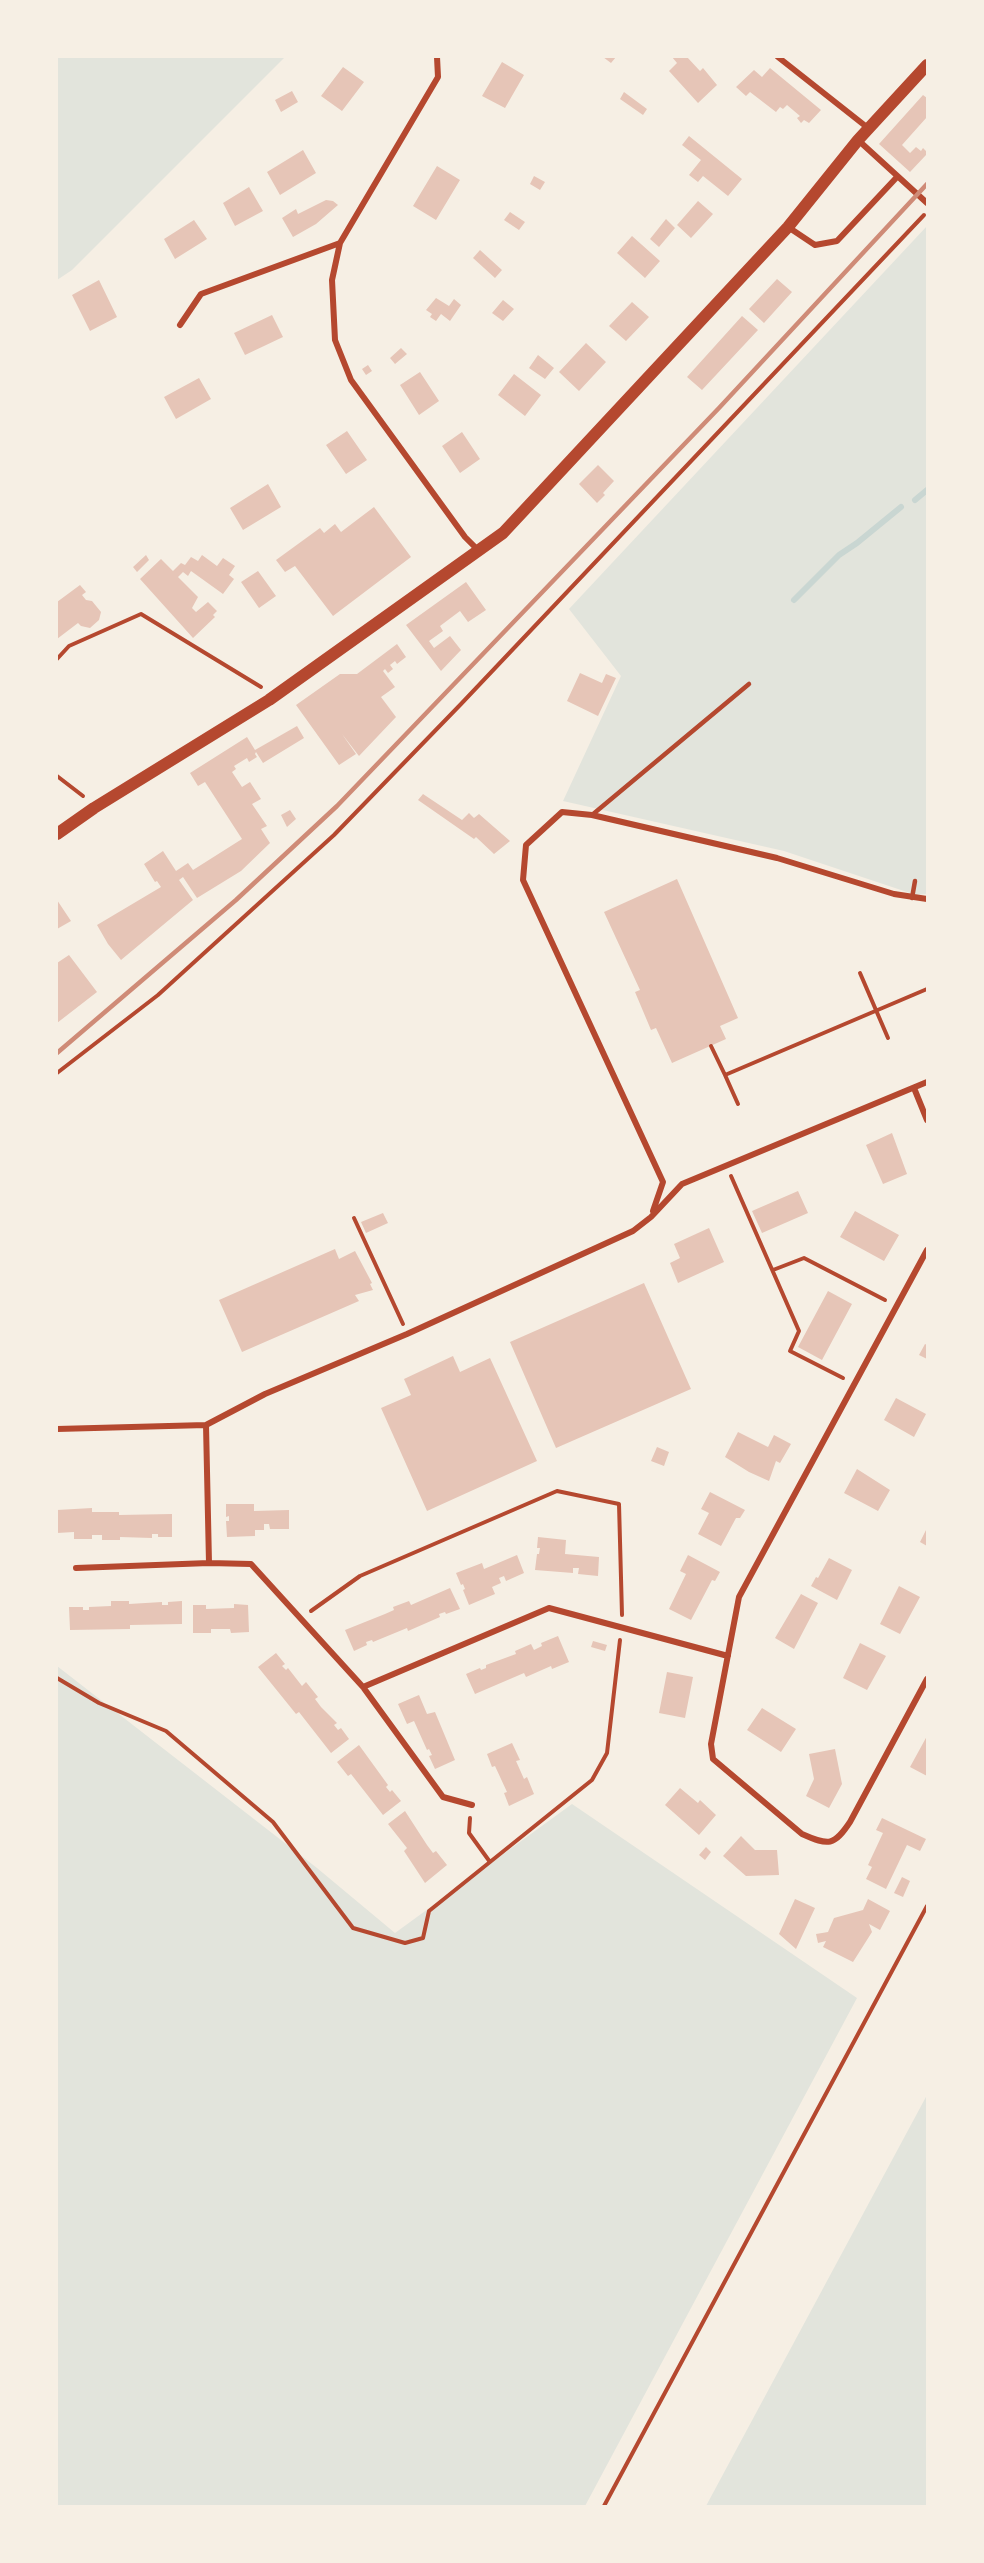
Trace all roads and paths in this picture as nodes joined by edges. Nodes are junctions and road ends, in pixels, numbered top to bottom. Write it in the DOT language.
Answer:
graph roads {
  1 [pos="437,57"];
  2 [pos="778,57"];
  3 [pos="927,65"];
  4 [pos="868,129"];
  5 [pos="858,140"];
  6 [pos="897,177"];
  7 [pos="927,203"];
  8 [pos="927,212"];
  9 [pos="788,227"];
  10 [pos="340,243"];
  11 [pos="180,326"];
  12 [pos="478,550"];
  13 [pos="57,659"];
  14 [pos="749,684"];
  15 [pos="269,700"];
  16 [pos="57,776"];
  17 [pos="94,808"];
  18 [pos="592,815"];
  19 [pos="57,834"];
  20 [pos="915,881"];
  21 [pos="912,898"];
  22 [pos="927,899"];
  23 [pos="860,973"];
  24 [pos="927,989"];
  25 [pos="877,1011"];
  26 [pos="888,1038"];
  27 [pos="711,1046"];
  28 [pos="57,1073"];
  29 [pos="725,1075"];
  30 [pos="927,1082"];
  31 [pos="914,1088"];
  32 [pos="738,1104"];
  33 [pos="927,1120"];
  34 [pos="727,1167"];
  35 [pos="651,1216"];
  36 [pos="354,1218"];
  37 [pos="927,1250"];
  38 [pos="773,1270"];
  39 [pos="897,1305"];
  40 [pos="407,1334"];
  41 [pos="855,1383"];
  42 [pos="206,1425"];
  43 [pos="57,1429"];
  44 [pos="209,1563"];
  45 [pos="76,1568"];
  46 [pos="301,1618"];
  47 [pos="622,1627"];
  48 [pos="728,1656"];
  49 [pos="57,1678"];
  50 [pos="927,1679"];
  51 [pos="363,1688"];
  52 [pos="472,1805"];
  53 [pos="490,1862"];
  54 [pos="927,1906"];
  55 [pos="604,2506"];
  1 -- 10 [label="street"];
  2 -- 4 [label="street"];
  3 -- 4 [label="main road"];
  4 -- 5 [label="main road"];
  5 -- 6 [label="street"];
  5 -- 9 [label="main road"];
  6 -- 7 [label="street"];
  6 -- 9 [label="street"];
  8 -- 28 [label="path"];
  9 -- 12 [label="main road"];
  10 -- 11 [label="street"];
  10 -- 12 [label="street"];
  12 -- 15 [label="main road"];
  13 -- 15 [label="path"];
  14 -- 18 [label="lane"];
  15 -- 17 [label="main road"];
  16 -- 17 [label="path"];
  17 -- 19 [label="main road"];
  18 -- 21 [label="street"];
  18 -- 35 [label="street"];
  20 -- 21 [label="lane"];
  21 -- 22 [label="street"];
  23 -- 25 [label="path"];
  24 -- 25 [label="path"];
  25 -- 26 [label="path"];
  25 -- 29 [label="path"];
  27 -- 29 [label="path"];
  29 -- 32 [label="path"];
  30 -- 31 [label="street"];
  31 -- 33 [label="street"];
  31 -- 34 [label="street"];
  34 -- 35 [label="street"];
  34 -- 38 [label="path"];
  35 -- 40 [label="street"];
  36 -- 40 [label="path"];
  37 -- 39 [label="street"];
  38 -- 39 [label="path"];
  38 -- 41 [label="path"];
  39 -- 41 [label="street"];
  40 -- 42 [label="street"];
  41 -- 48 [label="street"];
  42 -- 43 [label="street"];
  42 -- 44 [label="street"];
  44 -- 45 [label="street"];
  44 -- 46 [label="street"];
  46 -- 47 [label="path"];
  46 -- 51 [label="street"];
  47 -- 48 [label="street"];
  47 -- 51 [label="street"];
  47 -- 53 [label="path"];
  48 -- 50 [label="street"];
  49 -- 53 [label="path"];
  51 -- 52 [label="street"];
  52 -- 53 [label="path"];
  54 -- 55 [label="path"];
}
